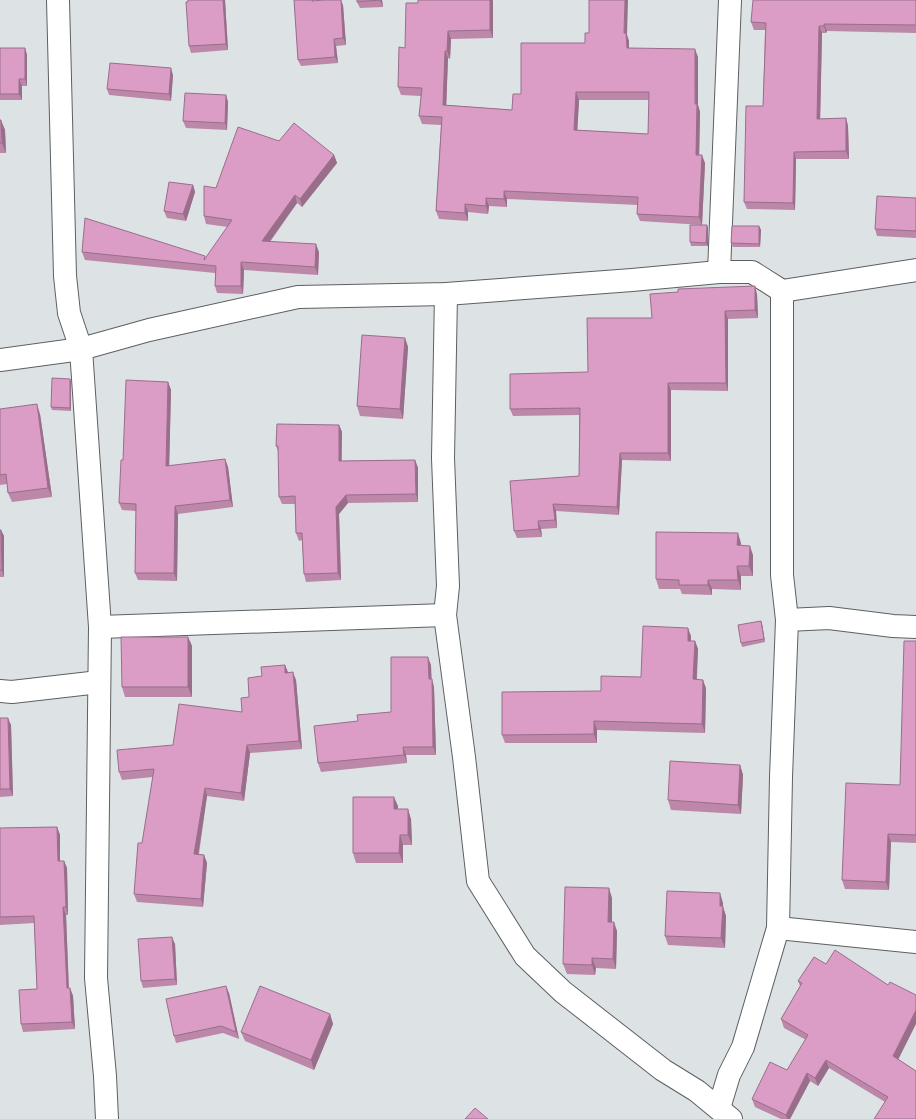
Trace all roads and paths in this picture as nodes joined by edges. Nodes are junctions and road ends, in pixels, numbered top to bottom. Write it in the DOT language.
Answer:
graph roads {
  1 [pos="58,0"];
  2 [pos="730,0"];
  3 [pos="916,270"];
  4 [pos="719,272"];
  5 [pos="782,291"];
  6 [pos="446,294"];
  7 [pos="81,348"];
  8 [pos="0,360"];
  9 [pos="445,615"];
  10 [pos="787,620"];
  11 [pos="100,627"];
  12 [pos="916,627"];
  13 [pos="99,682"];
  14 [pos="0,692"];
  15 [pos="778,928"];
  16 [pos="916,942"];
  17 [pos="725,1114"];
  18 [pos="107,1119"];
  1 -- 7 [label="street"];
  2 -- 4 [label="street"];
  3 -- 5 [label="street"];
  4 -- 5 [label="street"];
  4 -- 6 [label="street"];
  5 -- 10 [label="street"];
  6 -- 7 [label="street"];
  6 -- 9 [label="street"];
  7 -- 8 [label="street"];
  7 -- 11 [label="street"];
  9 -- 11 [label="street"];
  9 -- 17 [label="street"];
  10 -- 12 [label="street"];
  10 -- 15 [label="street"];
  11 -- 13 [label="street"];
  13 -- 14 [label="street"];
  13 -- 18 [label="street"];
  15 -- 16 [label="street"];
  15 -- 17 [label="street"];
}
